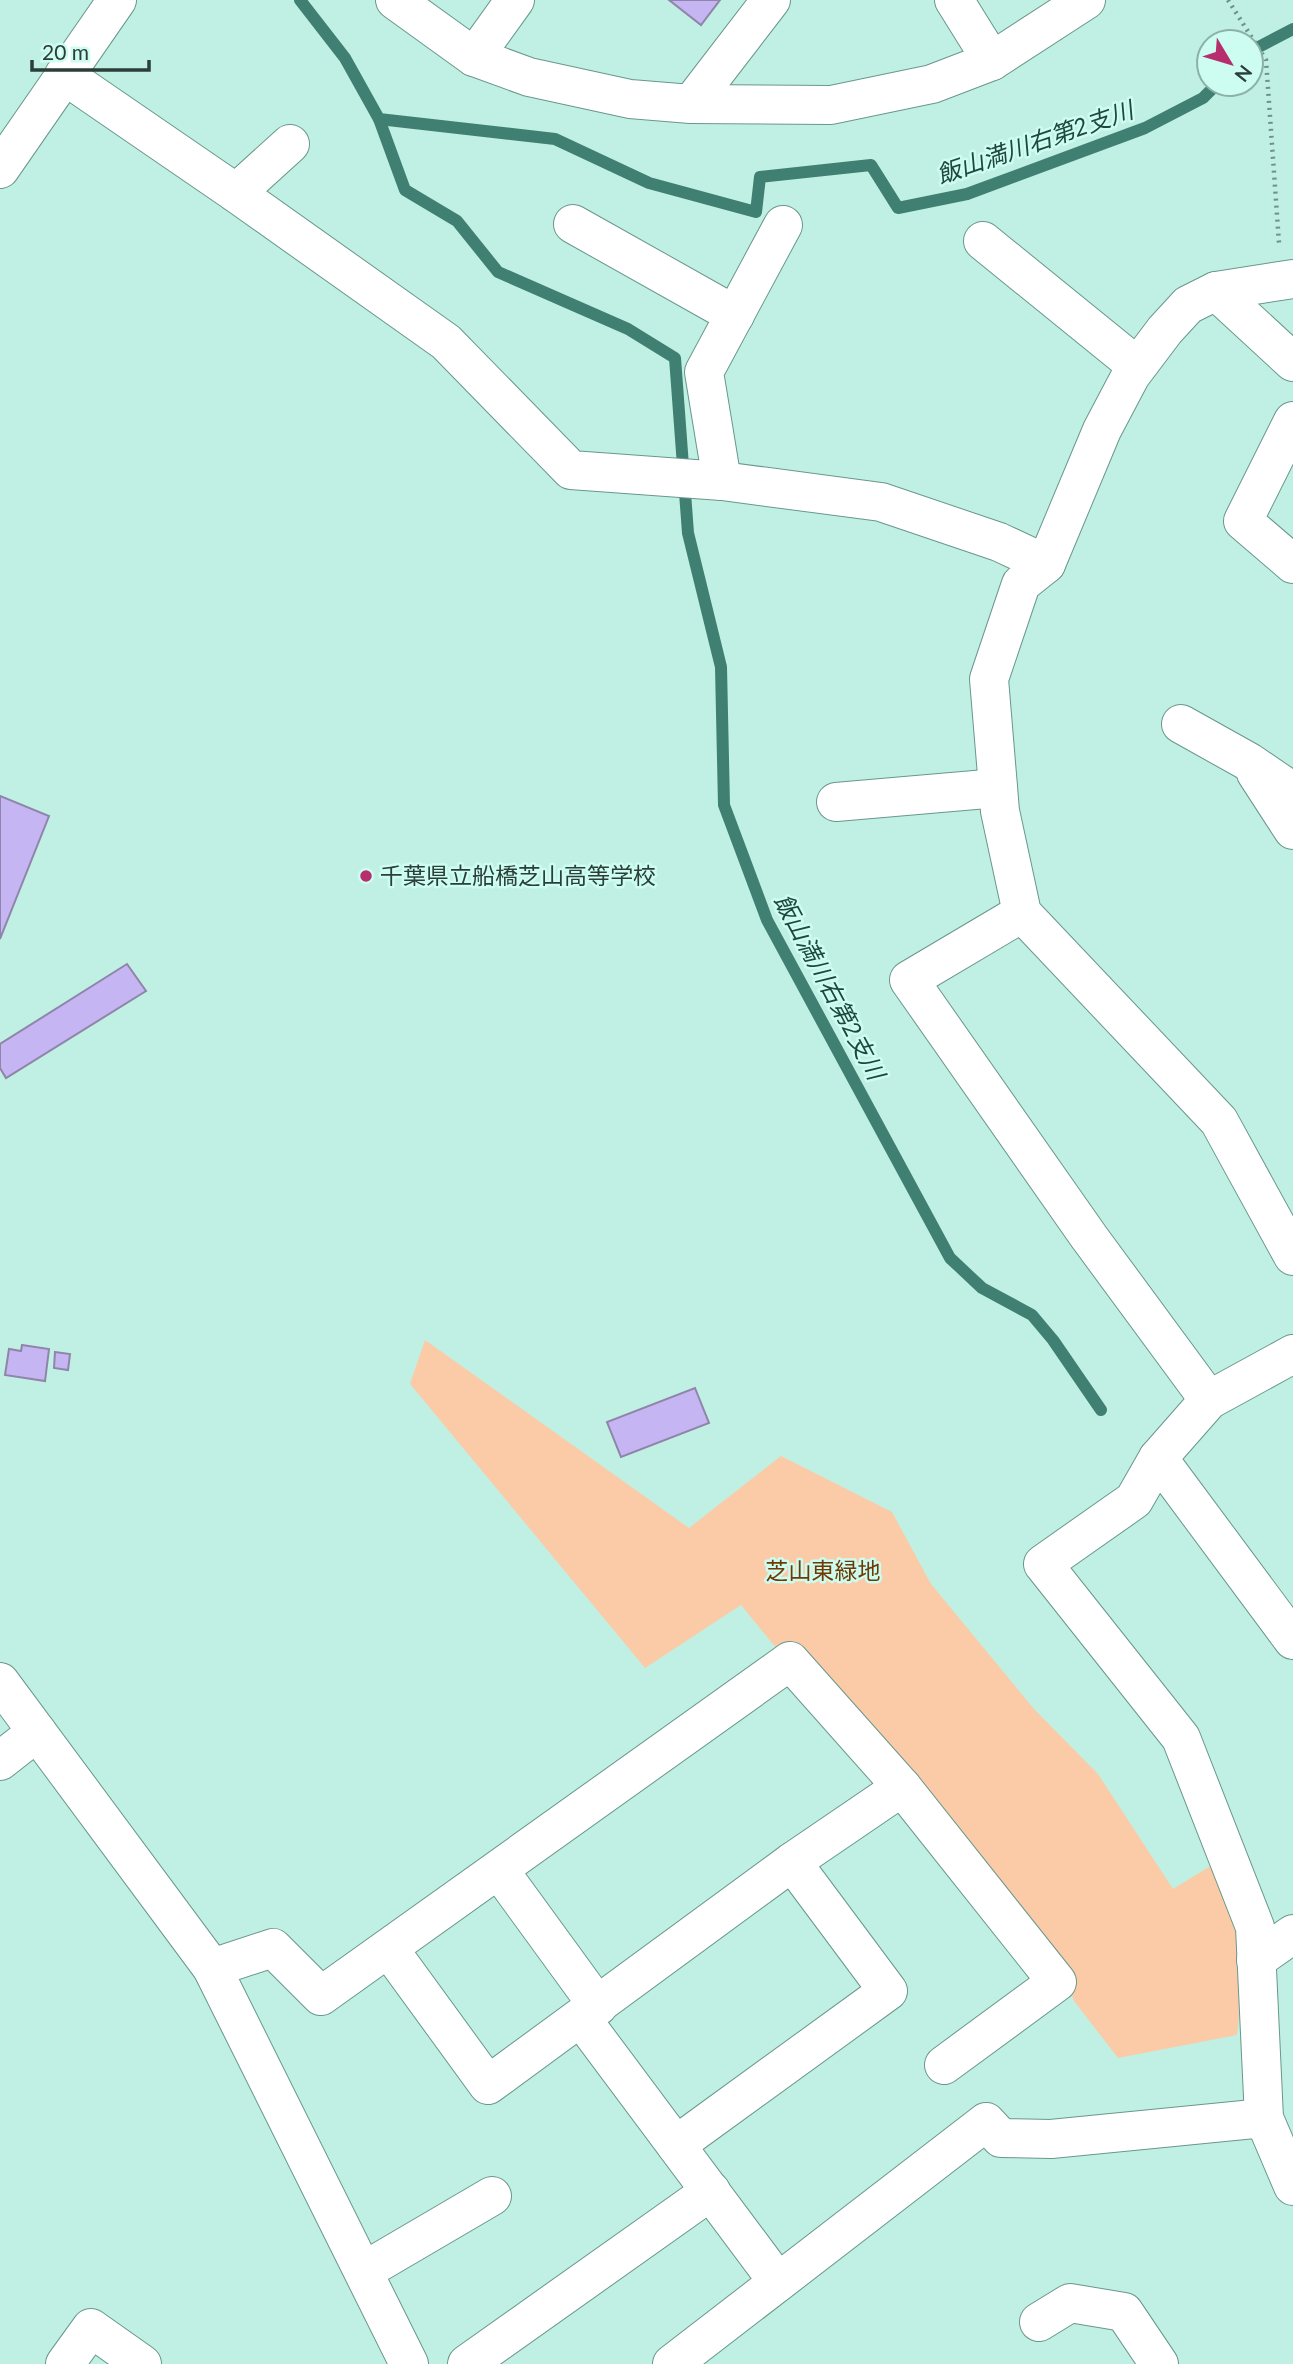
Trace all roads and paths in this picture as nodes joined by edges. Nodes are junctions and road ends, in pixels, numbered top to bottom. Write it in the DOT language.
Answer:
graph roads {
  1 [pos="117,0"];
  2 [pos="395,0"];
  3 [pos="514,0"];
  4 [pos="771,0"];
  5 [pos="954,0"];
  6 [pos="1086,0"];
  7 [pos="1228,0"];
  8 [pos="474,57"];
  9 [pos="992,61"];
  10 [pos="65,75"];
  11 [pos="691,104"];
  12 [pos="290,144"];
  13 [pos="0,169"];
  14 [pos="236,193"];
  15 [pos="573,224"];
  16 [pos="783,225"];
  17 [pos="984,241"];
  18 [pos="1288,280"];
  19 [pos="1216,290"];
  20 [pos="735,315"];
  21 [pos="1293,362"];
  22 [pos="1137,366"];
  23 [pos="1293,421"];
  24 [pos="722,481"];
  25 [pos="1046,564"];
  26 [pos="1293,564"];
  27 [pos="1181,724"];
  28 [pos="1249,762"];
  29 [pos="998,788"];
  30 [pos="1293,792"];
  31 [pos="835,802"];
  32 [pos="1293,830"];
  33 [pos="1022,913"];
  34 [pos="1293,1256"];
  35 [pos="1293,1354"];
  36 [pos="1209,1400"];
  37 [pos="1157,1458"];
  38 [pos="1293,1640"];
  39 [pos="0,1682"];
  40 [pos="37,1732"];
  41 [pos="0,1761"];
  42 [pos="902,1787"];
  43 [pos="792,1862"];
  44 [pos="499,1870"];
  45 [pos="1293,1934"];
  46 [pos="388,1950"];
  47 [pos="1256,1960"];
  48 [pos="212,1968"];
  49 [pos="590,2012"];
  50 [pos="944,2065"];
  51 [pos="1264,2118"];
  52 [pos="676,2145"];
  53 [pos="1293,2186"];
  54 [pos="711,2191"];
  55 [pos="492,2196"];
  56 [pos="364,2271"];
  57 [pos="778,2282"];
  58 [pos="1039,2322"];
  59 [pos="65,2364"];
  60 [pos="142,2364"];
  61 [pos="409,2364"];
  62 [pos="467,2364"];
  63 [pos="672,2364"];
  64 [pos="1159,2364"];
  1 -- 10 [label="street"];
  2 -- 8 [label="street"];
  3 -- 8 [label="street"];
  4 -- 11 [label="street"];
  5 -- 9 [label="street"];
  6 -- 9 [label="street"];
  7 -- 18 [label="path"];
  8 -- 11 [label="street"];
  9 -- 11 [label="street"];
  10 -- 13 [label="street"];
  10 -- 14 [label="street"];
  12 -- 14 [label="street"];
  14 -- 24 [label="street"];
  15 -- 20 [label="street"];
  16 -- 20 [label="street"];
  17 -- 22 [label="street"];
  18 -- 19 [label="street"];
  19 -- 21 [label="street"];
  19 -- 22 [label="street"];
  20 -- 24 [label="street"];
  22 -- 25 [label="street"];
  23 -- 26 [label="street"];
  24 -- 25 [label="street"];
  25 -- 29 [label="street"];
  27 -- 28 [label="street"];
  28 -- 30 [label="street"];
  28 -- 32 [label="street"];
  29 -- 31 [label="street"];
  29 -- 33 [label="street"];
  33 -- 34 [label="street"];
  33 -- 36 [label="street"];
  35 -- 36 [label="street"];
  36 -- 37 [label="street"];
  37 -- 38 [label="street"];
  37 -- 47 [label="street"];
  39 -- 40 [label="street"];
  40 -- 41 [label="street"];
  40 -- 48 [label="street"];
  42 -- 43 [label="street"];
  42 -- 44 [label="street"];
  42 -- 50 [label="street"];
  43 -- 49 [label="street"];
  43 -- 52 [label="street"];
  44 -- 46 [label="street"];
  44 -- 49 [label="street"];
  45 -- 47 [label="street"];
  46 -- 48 [label="street"];
  46 -- 49 [label="street"];
  47 -- 51 [label="street"];
  48 -- 56 [label="street"];
  49 -- 52 [label="street"];
  51 -- 53 [label="street"];
  51 -- 57 [label="street"];
  52 -- 54 [label="street"];
  54 -- 57 [label="street"];
  54 -- 62 [label="street"];
  55 -- 56 [label="street"];
  56 -- 61 [label="street"];
  57 -- 63 [label="street"];
  58 -- 64 [label="street"];
  59 -- 60 [label="street"];
}
